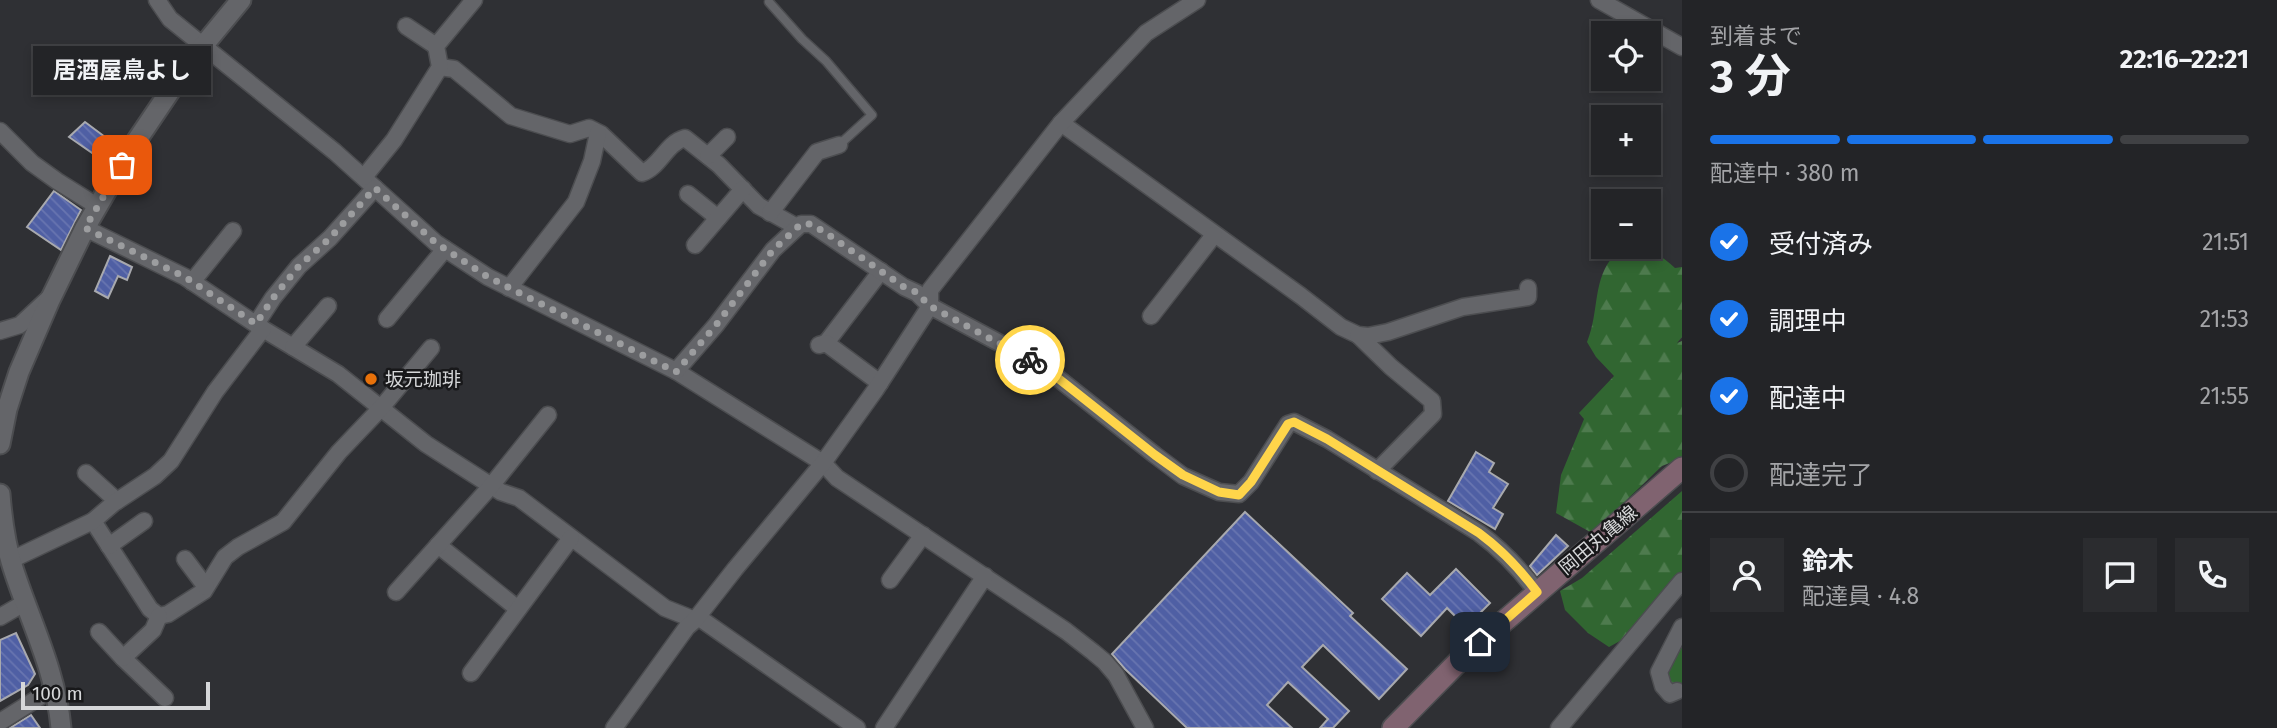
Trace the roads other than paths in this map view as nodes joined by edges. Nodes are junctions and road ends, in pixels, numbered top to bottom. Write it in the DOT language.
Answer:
graph roads {
  1 [pos="157,0"];
  2 [pos="241,0"];
  3 [pos="474,0"];
  4 [pos="1197,0"];
  5 [pos="1599,0"];
  6 [pos="769,2"];
  7 [pos="407,26"];
  8 [pos="1681,45"];
  9 [pos="436,46"];
  10 [pos="202,47"];
  11 [pos="440,67"];
  12 [pos="1061,123"];
  13 [pos="0,131"];
  14 [pos="598,133"];
  15 [pos="727,137"];
  16 [pos="839,145"];
  17 [pos="708,156"];
  18 [pos="369,182"];
  19 [pos="743,189"];
  20 [pos="688,194"];
  21 [pos="97,206"];
  22 [pos="769,213"];
  23 [pos="718,218"];
  24 [pos="797,227"];
  25 [pos="85,228"];
  26 [pos="233,231"];
  27 [pos="1214,235"];
  28 [pos="695,245"];
  29 [pos="445,249"];
  30 [pos="881,271"];
  31 [pos="191,282"];
  32 [pos="509,288"];
  33 [pos="1528,288"];
  34 [pos="52,295"];
  35 [pos="328,306"];
  36 [pos="930,306"];
  37 [pos="1151,316"];
  38 [pos="387,319"];
  39 [pos="259,326"];
  40 [pos="0,331"];
  41 [pos="1358,335"];
  42 [pos="293,347"];
  43 [pos="431,348"];
  44 [pos="676,372"];
  45 [pos="880,383"];
  46 [pos="381,408"];
  47 [pos="548,415"];
  48 [pos="0,444"];
  49 [pos="823,463"];
  50 [pos="1682,468"];
  51 [pos="1377,471"];
  52 [pos="86,473"];
  53 [pos="491,486"];
  54 [pos="0,494"];
  55 [pos="117,501"];
  56 [pos="1,516"];
  57 [pos="93,521"];
  58 [pos="144,521"];
  59 [pos="923,535"];
  60 [pos="571,538"];
  61 [pos="438,545"];
  62 [pos="109,546"];
  63 [pos="185,559"];
  64 [pos="11,560"];
  65 [pos="985,576"];
  66 [pos="890,580"];
  67 [pos="1682,581"];
  68 [pos="206,587"];
  69 [pos="1537,592"];
  70 [pos="396,593"];
  71 [pos="26,602"];
  72 [pos="518,610"];
  73 [pos="159,616"];
  74 [pos="0,617"];
  75 [pos="697,618"];
  76 [pos="1682,627"];
  77 [pos="99,632"];
  78 [pos="123,658"];
  79 [pos="471,673"];
  80 [pos="54,688"];
  81 [pos="1676,691"];
  82 [pos="165,698"];
  83 [pos="0,722"];
  84 [pos="61,728"];
  85 [pos="614,728"];
  86 [pos="857,728"];
  87 [pos="884,728"];
  88 [pos="1145,728"];
  89 [pos="1393,728"];
  90 [pos="1559,728"];
  1 -- 10 [label="street"];
  2 -- 10 [label="street"];
  3 -- 9 [label="street"];
  4 -- 12 [label="street"];
  5 -- 8 [label="street"];
  6 -- 16 [label="lane"];
  7 -- 9 [label="street"];
  9 -- 11 [label="street"];
  10 -- 18 [label="street"];
  10 -- 21 [label="street"];
  11 -- 14 [label="street"];
  11 -- 18 [label="street"];
  12 -- 27 [label="street"];
  12 -- 36 [label="street"];
  13 -- 21 [label="street"];
  14 -- 17 [label="street"];
  14 -- 32 [label="street"];
  15 -- 17 [label="street"];
  16 -- 22 [label="street"];
  17 -- 19 [label="street"];
  18 -- 29 [label="street"];
  18 -- 39 [label="street"];
  19 -- 22 [label="street"];
  19 -- 23 [label="street"];
  20 -- 23 [label="street"];
  21 -- 25 [label="street"];
  22 -- 24 [label="street"];
  23 -- 28 [label="street"];
  24 -- 30 [label="street"];
  24 -- 44 [label="street"];
  25 -- 31 [label="street"];
  25 -- 34 [label="street"];
  26 -- 31 [label="street"];
  27 -- 37 [label="street"];
  27 -- 41 [label="street"];
  29 -- 32 [label="street"];
  29 -- 38 [label="street"];
  30 -- 36 [label="street"];
  30 -- 45 [label="street"];
  31 -- 39 [label="street"];
  32 -- 44 [label="street"];
  33 -- 41 [label="street"];
  34 -- 40 [label="street"];
  34 -- 48 [label="street"];
  35 -- 42 [label="street"];
  36 -- 45 [label="street"];
  36 -- 51 [label="street"];
  39 -- 42 [label="street"];
  39 -- 55 [label="street"];
  41 -- 51 [label="street"];
  42 -- 46 [label="street"];
  43 -- 46 [label="street"];
  44 -- 49 [label="street"];
  45 -- 49 [label="street"];
  46 -- 53 [label="street"];
  46 -- 68 [label="street"];
  47 -- 53 [label="street"];
  49 -- 59 [label="street"];
  49 -- 75 [label="street"];
  50 -- 69 [label="main road, 岡田丸亀線"];
  51 -- 69 [label="street"];
  52 -- 55 [label="street"];
  53 -- 60 [label="street"];
  53 -- 61 [label="street"];
  54 -- 56 [label="street"];
  55 -- 57 [label="street"];
  56 -- 64 [label="street"];
  57 -- 62 [label="street"];
  57 -- 64 [label="street"];
  58 -- 62 [label="street"];
  59 -- 65 [label="street"];
  59 -- 66 [label="street"];
  60 -- 72 [label="street"];
  60 -- 75 [label="street"];
  61 -- 70 [label="street"];
  61 -- 72 [label="street"];
  62 -- 73 [label="street"];
  63 -- 68 [label="street"];
  64 -- 71 [label="street"];
  65 -- 87 [label="street"];
  65 -- 88 [label="street"];
  67 -- 90 [label="street"];
  68 -- 73 [label="street"];
  69 -- 89 [label="main road, 岡田丸亀線"];
  71 -- 74 [label="street"];
  71 -- 80 [label="street"];
  72 -- 79 [label="street"];
  73 -- 78 [label="street"];
  75 -- 85 [label="street"];
  75 -- 86 [label="street"];
  76 -- 81 [label="street"];
  77 -- 78 [label="street"];
  78 -- 82 [label="street"];
  80 -- 83 [label="street"];
  80 -- 84 [label="street"];
}
